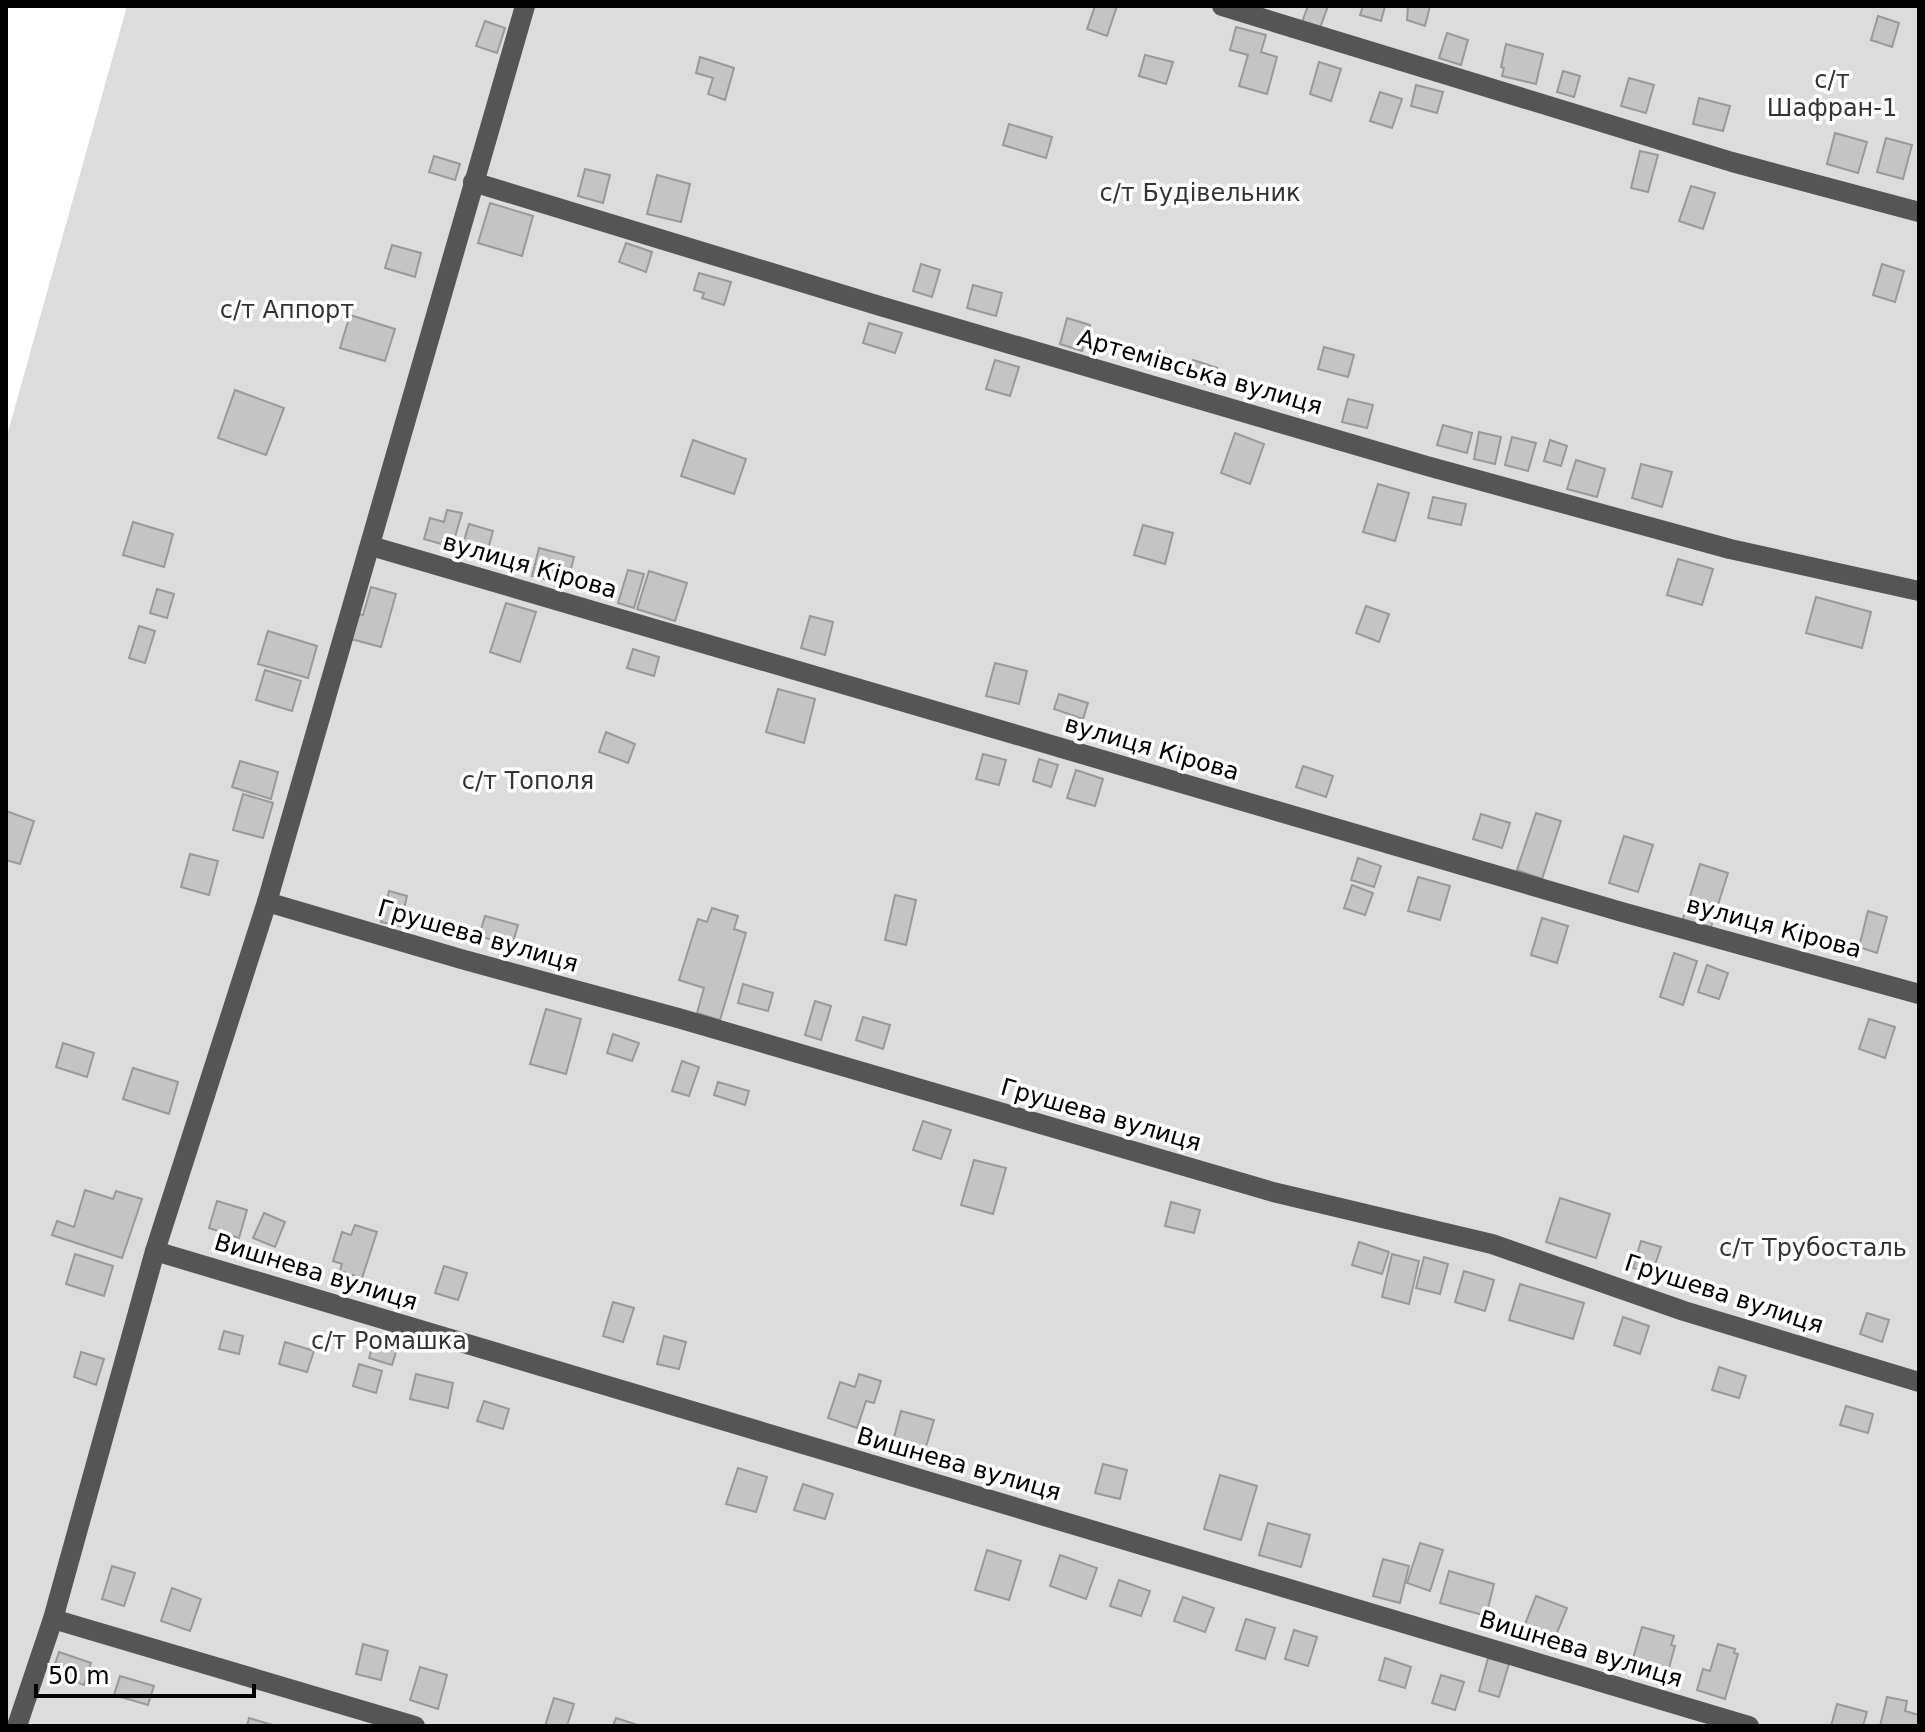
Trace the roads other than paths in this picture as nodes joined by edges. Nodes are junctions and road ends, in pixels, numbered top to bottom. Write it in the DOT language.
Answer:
graph roads {
  1 [pos="525,6"];
  2 [pos="1222,6"];
  3 [pos="473,182"];
  4 [pos="1919,212"];
  5 [pos="371,546"];
  6 [pos="1919,591"];
  7 [pos="267,902"];
  8 [pos="1919,994"];
  9 [pos="155,1251"];
  10 [pos="1919,1382"];
  11 [pos="53,1619"];
  12 [pos="17,1726"];
  13 [pos="415,1726"];
  14 [pos="1749,1726"];
  1 -- 3 [label="street"];
  2 -- 4 [label="street"];
  3 -- 5 [label="street"];
  3 -- 6 [label="street, Артемівська вулиця"];
  5 -- 7 [label="street"];
  5 -- 8 [label="street, вулиця Кірова"];
  7 -- 9 [label="street"];
  7 -- 10 [label="street, Грушева вулиця"];
  9 -- 11 [label="street"];
  9 -- 14 [label="street, Вишнева вулиця"];
  11 -- 12 [label="street"];
  11 -- 13 [label="street"];
}
